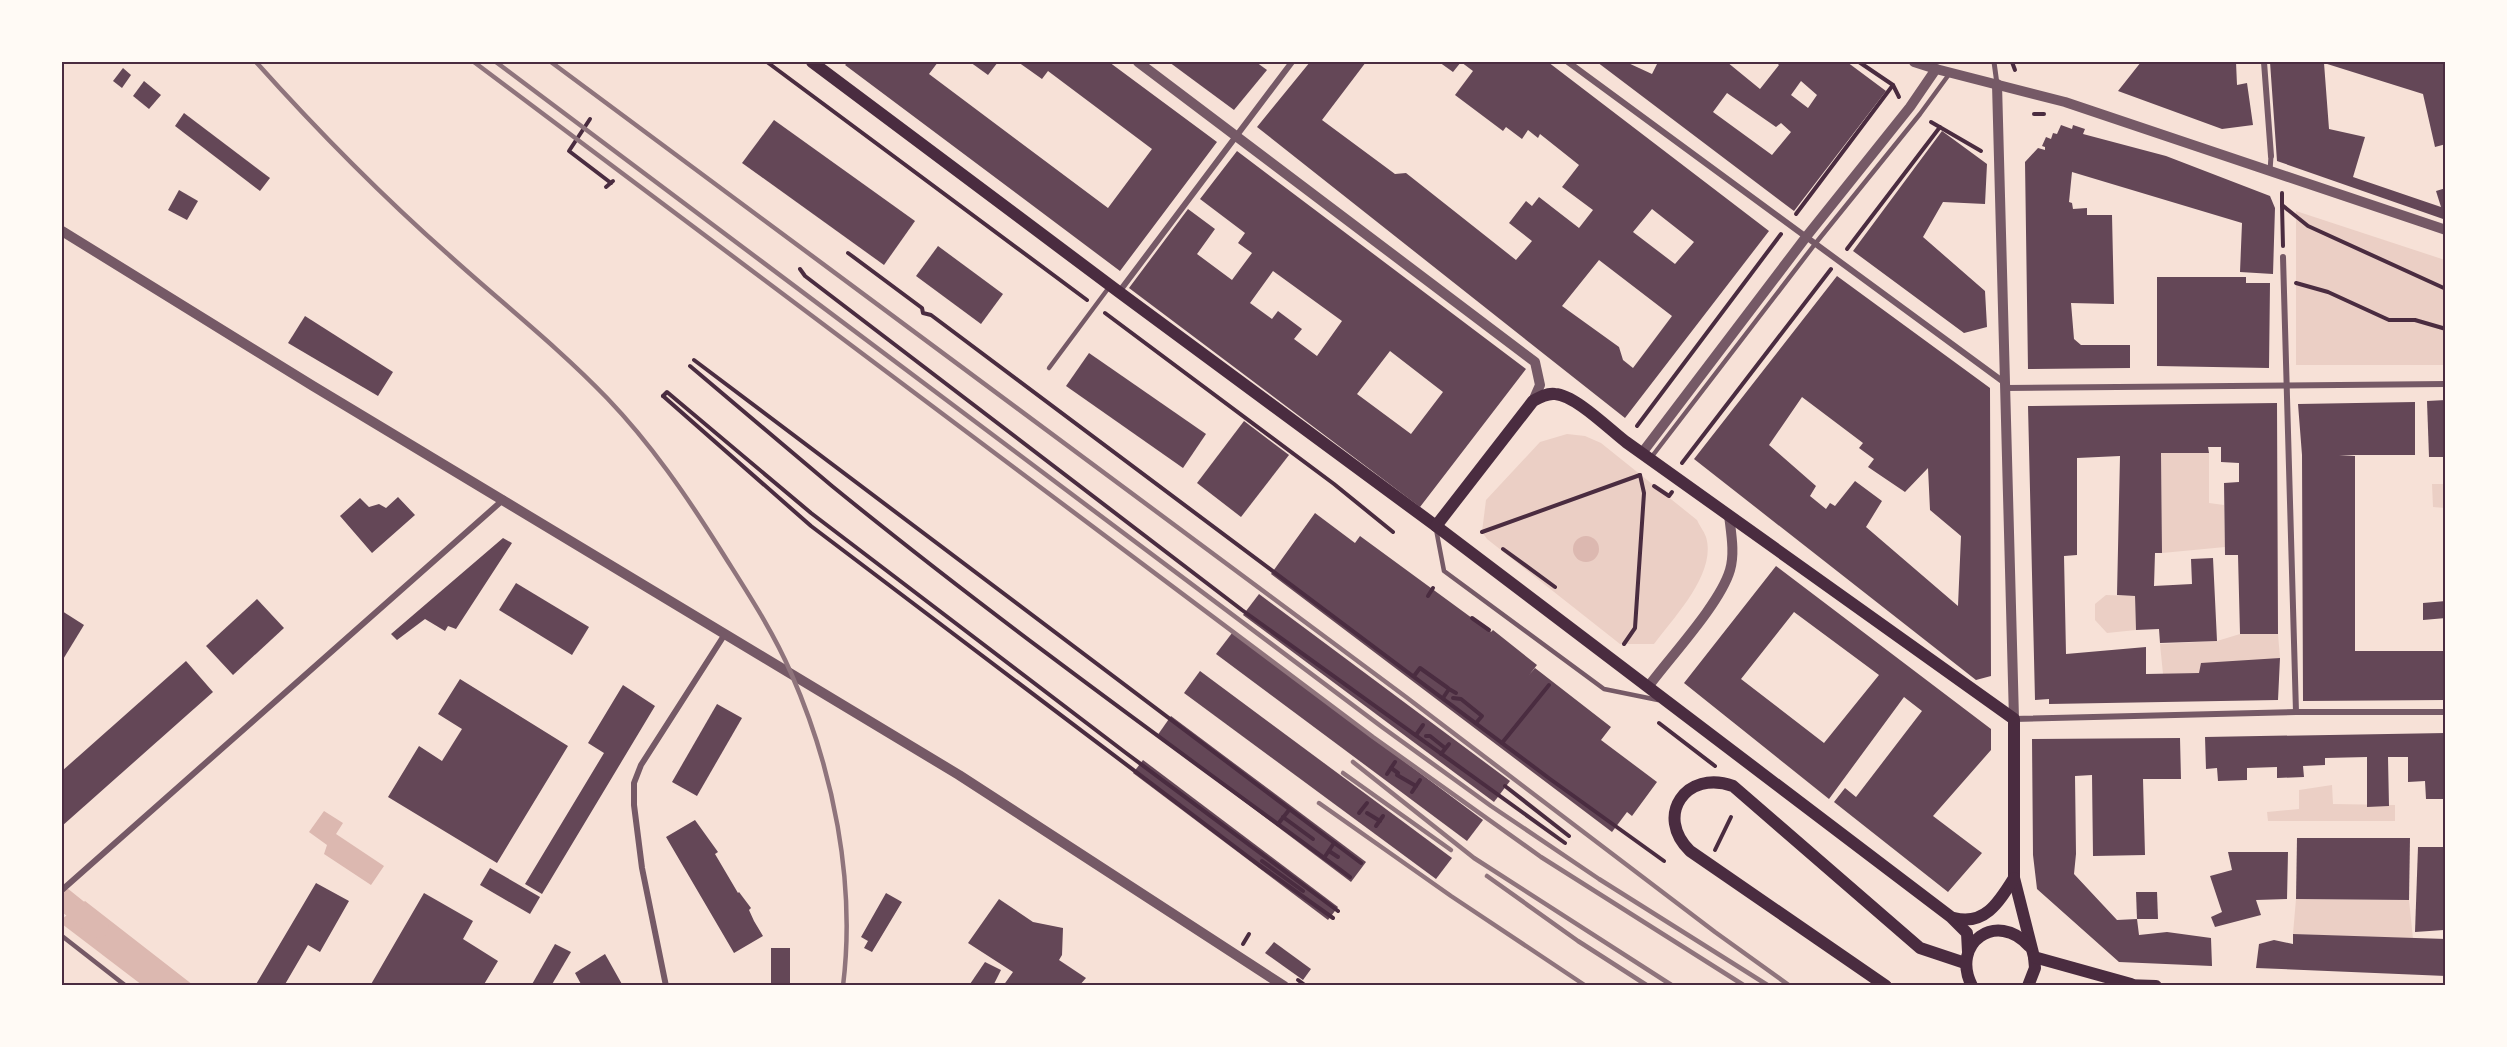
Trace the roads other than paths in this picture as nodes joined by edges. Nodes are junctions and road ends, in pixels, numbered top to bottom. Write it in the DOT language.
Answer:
graph roads {
  1 [pos="1138,62"];
  2 [pos="1292,62"];
  3 [pos="1568,62"];
  4 [pos="1914,62"];
  5 [pos="1994,62"];
  6 [pos="2264,62"];
  7 [pos="820,64"];
  8 [pos="1936,69"];
  9 [pos="1950,73"];
  10 [pos="1997,84"];
  11 [pos="1236,136"];
  12 [pos="2271,156"];
  13 [pos="2270,171"];
  14 [pos="2445,230"];
  15 [pos="62,231"];
  16 [pos="1806,237"];
  17 [pos="1815,244"];
  18 [pos="2283,256"];
  19 [pos="1114,289"];
  20 [pos="1049,368"];
  21 [pos="2445,384"];
  22 [pos="2006,386"];
  23 [pos="2285,386"];
  24 [pos="1533,401"];
  25 [pos="1646,456"];
  26 [pos="504,499"];
  27 [pos="1729,515"];
  28 [pos="1436,526"];
  29 [pos="726,633"];
  30 [pos="1648,687"];
  31 [pos="1666,701"];
  32 [pos="2296,712"];
  33 [pos="2445,712"];
  34 [pos="2014,719"];
  35 [pos="2014,878"];
  36 [pos="62,890"];
  37 [pos="1951,917"];
  38 [pos="62,936"];
  39 [pos="2032,952"];
  40 [pos="1966,958"];
  41 [pos="2131,984"];
  42 [pos="126,986"];
  43 [pos="666,986"];
  44 [pos="1284,986"];
  45 [pos="1886,986"];
  46 [pos="1972,986"];
  47 [pos="2028,986"];
  48 [pos="2116,986"];
  49 [pos="2156,986"];
  1 -- 11 [label="street"];
  2 -- 11 [label="street"];
  3 -- 16 [label="street"];
  4 -- 8 [label="street"];
  5 -- 10 [label="street"];
  6 -- 12 [label="street"];
  7 -- 19 [label="main road"];
  8 -- 9 [label="street"];
  8 -- 16 [label="street"];
  9 -- 10 [label="street"];
  9 -- 17 [label="lane"];
  10 -- 13 [label="street"];
  10 -- 22 [label="street"];
  11 -- 19 [label="street"];
  11 -- 24 [label="street"];
  12 -- 13 [label="street"];
  13 -- 14 [label="street"];
  15 -- 26 [label="street"];
  16 -- 17 [label="street"];
  16 -- 25 [label="street"];
  17 -- 22 [label="street"];
  17 -- 25 [label="lane"];
  18 -- 23 [label="street"];
  19 -- 20 [label="lane"];
  19 -- 28 [label="main road"];
  21 -- 23 [label="street"];
  22 -- 23 [label="street"];
  22 -- 34 [label="street"];
  23 -- 32 [label="street"];
  24 -- 25 [label="main road"];
  24 -- 28 [label="main road"];
  25 -- 27 [label="main road"];
  26 -- 29 [label="street"];
  26 -- 36 [label="street"];
  27 -- 30 [label="street"];
  27 -- 34 [label="main road"];
  28 -- 30 [label="main road"];
  28 -- 31 [label="lane"];
  29 -- 43 [label="street"];
  29 -- 44 [label="street"];
  30 -- 31 [label="main road"];
  31 -- 37 [label="main road"];
  32 -- 33 [label="street"];
  32 -- 34 [label="street"];
  34 -- 35 [label="main road"];
  35 -- 37 [label="main road"];
  35 -- 39 [label="main road"];
  37 -- 40 [label="main road"];
  38 -- 42 [label="lane"];
  39 -- 40 [label="main road"];
  39 -- 41 [label="main road"];
  39 -- 47 [label="main road"];
  40 -- 45 [label="main road"];
  40 -- 46 [label="main road"];
  41 -- 48 [label="main road"];
  41 -- 49 [label="main road"];
}
